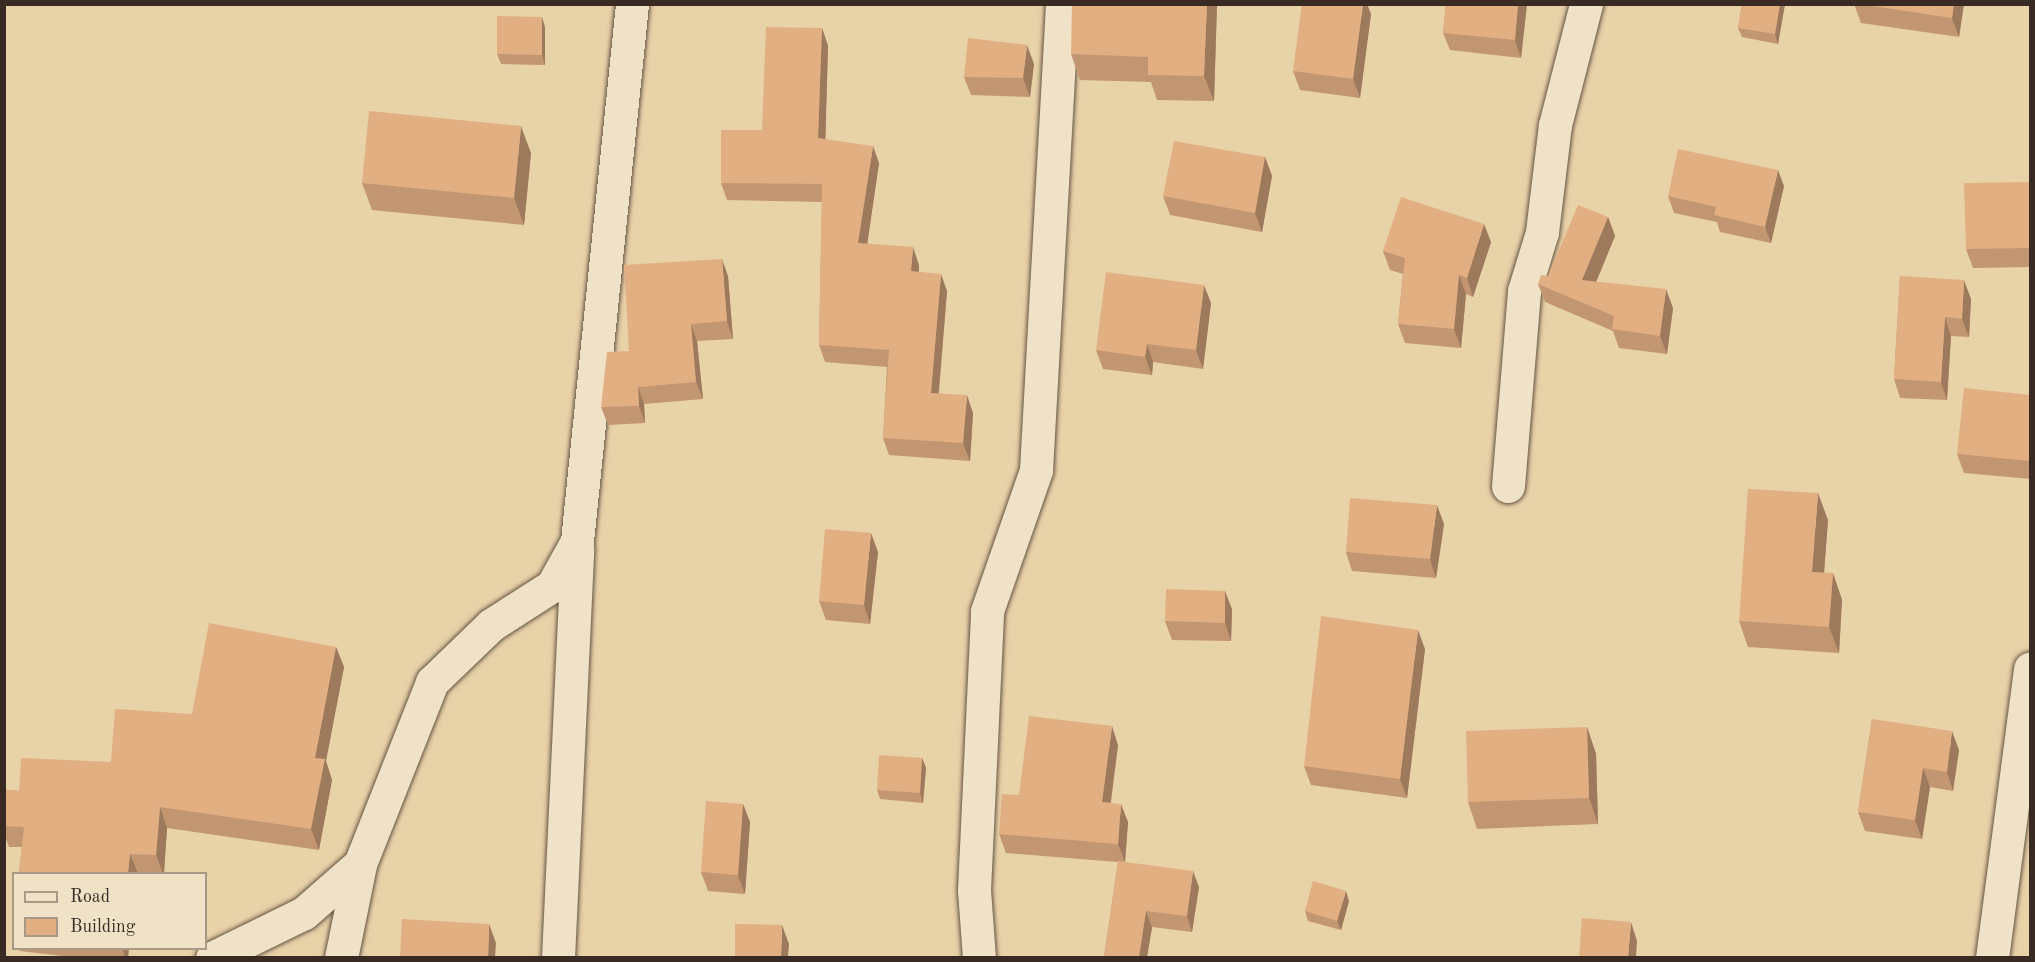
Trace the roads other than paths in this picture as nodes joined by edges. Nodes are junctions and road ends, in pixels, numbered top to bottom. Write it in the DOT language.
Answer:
graph roads {
  1 [pos="632,4"];
  2 [pos="1062,4"];
  3 [pos="1586,4"];
  4 [pos="1508,486"];
  5 [pos="577,541"];
  6 [pos="2031,668"];
  7 [pos="360,864"];
  8 [pos="212,957"];
  9 [pos="342,957"];
  10 [pos="558,957"];
  11 [pos="979,957"];
  12 [pos="1992,957"];
  1 -- 5 [label="street"];
  2 -- 11 [label="street"];
  3 -- 4 [label="street"];
  5 -- 7 [label="street"];
  5 -- 10 [label="street"];
  6 -- 12 [label="street"];
  7 -- 8 [label="street"];
  7 -- 9 [label="street"];
}
